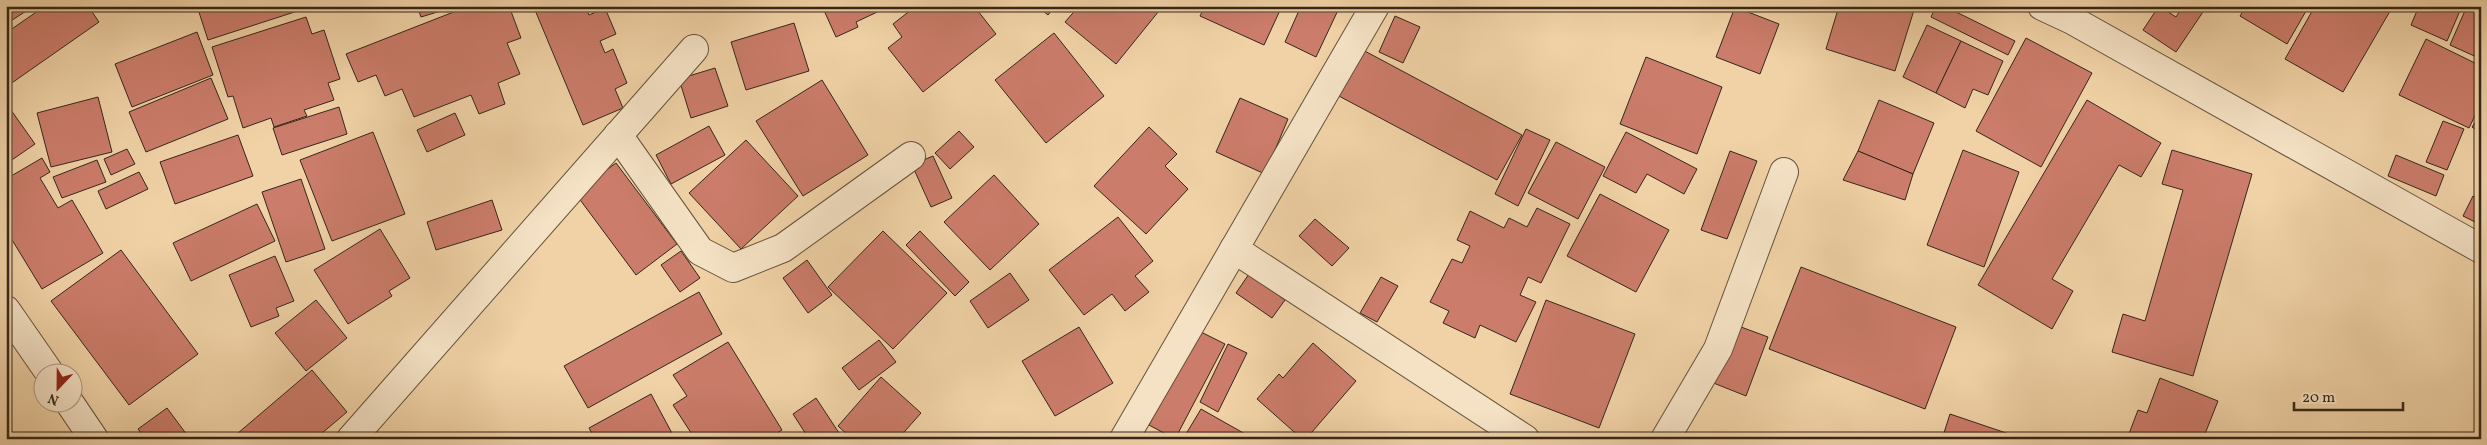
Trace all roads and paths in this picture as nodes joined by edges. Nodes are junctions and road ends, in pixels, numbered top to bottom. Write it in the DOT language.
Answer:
graph roads {
  1 [pos="1375,6"];
  2 [pos="2042,6"];
  3 [pos="2074,13"];
  4 [pos="694,49"];
  5 [pos="618,135"];
  6 [pos="910,156"];
  7 [pos="1784,172"];
  8 [pos="1234,249"];
  9 [pos="2481,249"];
  10 [pos="6,310"];
  11 [pos="42,362"];
  12 [pos="76,412"];
  13 [pos="94,439"];
  14 [pos="352,439"];
  15 [pos="1124,439"];
  16 [pos="1525,439"];
  17 [pos="1665,439"];
  1 -- 8 [label="street"];
  2 -- 3 [label="street"];
  3 -- 9 [label="street"];
  4 -- 5 [label="street"];
  5 -- 6 [label="street"];
  5 -- 14 [label="street"];
  7 -- 17 [label="street"];
  8 -- 15 [label="street"];
  8 -- 16 [label="street"];
  10 -- 11 [label="street"];
  12 -- 13 [label="street"];
}
